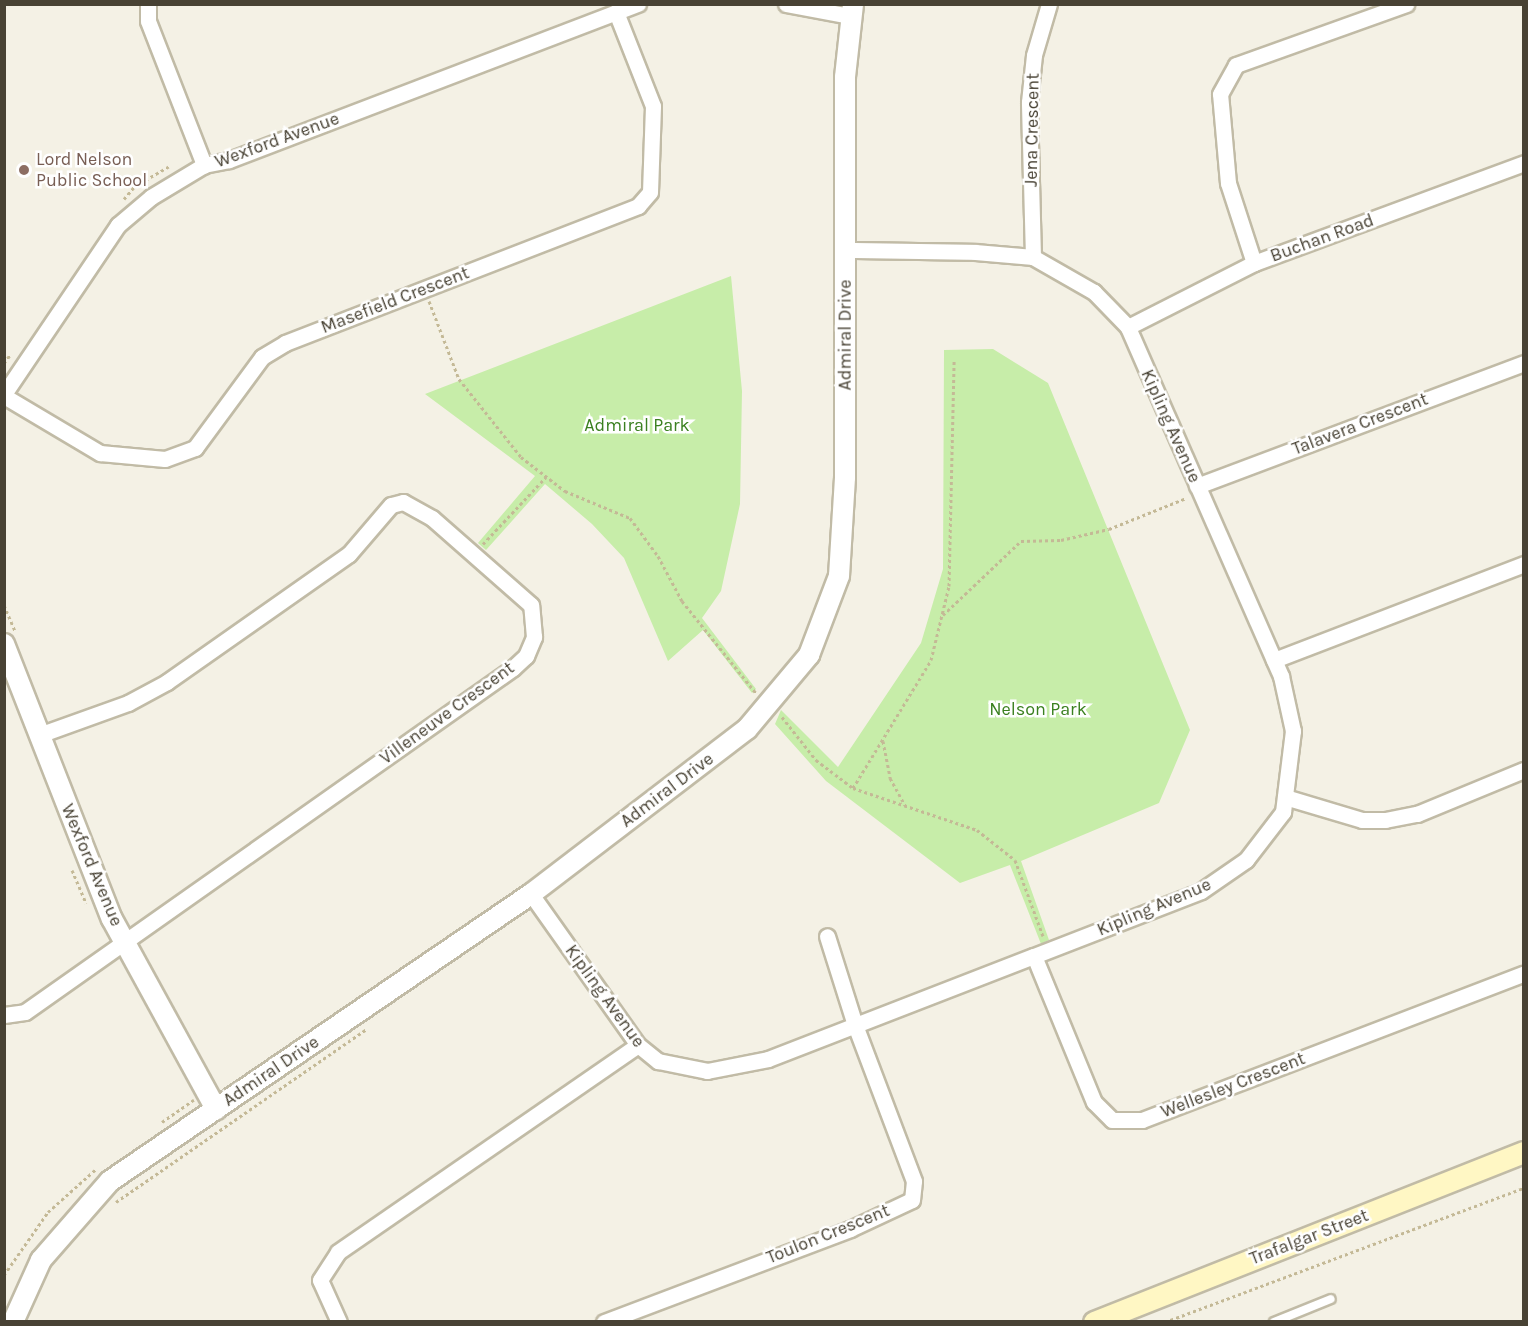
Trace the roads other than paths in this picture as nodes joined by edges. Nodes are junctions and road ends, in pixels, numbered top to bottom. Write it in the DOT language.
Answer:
graph roads {
  1 [pos="148,4"];
  2 [pos="638,4"];
  3 [pos="786,4"];
  4 [pos="1049,4"];
  5 [pos="1406,4"];
  6 [pos="851,10"];
  7 [pos="616,12"];
  8 [pos="1524,163"];
  9 [pos="204,165"];
  10 [pos="846,250"];
  11 [pos="1033,257"];
  12 [pos="1254,263"];
  13 [pos="1128,327"];
  14 [pos="1524,363"];
  15 [pos="4,395"];
  16 [pos="1197,486"];
  17 [pos="1524,564"];
  18 [pos="4,644"];
  19 [pos="1274,660"];
  20 [pos="39,735"];
  21 [pos="1524,770"];
  22 [pos="1285,797"];
  23 [pos="531,894"];
  24 [pos="827,936"];
  25 [pos="126,940"];
  26 [pos="1034,956"];
  27 [pos="1524,973"];
  28 [pos="4,1015"];
  29 [pos="855,1025"];
  30 [pos="638,1045"];
  31 [pos="216,1109"];
  32 [pos="1524,1152"];
  33 [pos="1331,1299"];
  34 [pos="1289,1319"];
  35 [pos="13,1322"];
  36 [pos="339,1322"];
  37 [pos="604,1322"];
  38 [pos="1094,1322"];
  39 [pos="1274,1322"];
  1 -- 9 [label="street"];
  2 -- 7 [label="street, Wexford Avenue"];
  3 -- 6 [label="street"];
  4 -- 11 [label="street, Jena Crescent"];
  5 -- 12 [label="street"];
  6 -- 10 [label="street, Admiral Drive"];
  7 -- 9 [label="street, Wexford Avenue"];
  7 -- 15 [label="street, Masefield Crescent"];
  8 -- 12 [label="street, Buchan Road"];
  9 -- 15 [label="street, Wexford Avenue"];
  10 -- 11 [label="street, Kipling Avenue"];
  10 -- 23 [label="street, Admiral Drive"];
  11 -- 13 [label="street, Kipling Avenue"];
  12 -- 13 [label="street, Buchan Road"];
  13 -- 16 [label="street, Kipling Avenue"];
  14 -- 16 [label="street, Talavera Crescent"];
  16 -- 19 [label="street, Kipling Avenue"];
  17 -- 19 [label="street"];
  18 -- 20 [label="street, Wexford Avenue"];
  19 -- 22 [label="street, Kipling Avenue"];
  20 -- 25 [label="street, Wexford Avenue"];
  20 -- 25 [label="street, Villeneuve Crescent"];
  21 -- 22 [label="street"];
  22 -- 26 [label="street, Kipling Avenue"];
  23 -- 30 [label="street, Kipling Avenue"];
  23 -- 31 [label="street, Admiral Drive"];
  24 -- 29 [label="street"];
  25 -- 28 [label="street, Villeneuve Crescent"];
  25 -- 31 [label="street, Wexford Avenue"];
  26 -- 27 [label="street, Wellesley Crescent"];
  26 -- 29 [label="street, Kipling Avenue"];
  29 -- 30 [label="street, Kipling Avenue"];
  29 -- 37 [label="street, Toulon Crescent"];
  30 -- 36 [label="street"];
  31 -- 35 [label="street, Admiral Drive"];
  32 -- 38 [label="main road, Trafalgar Street"];
  33 -- 34 [label="lane"];
  34 -- 39 [label="lane"];
}
